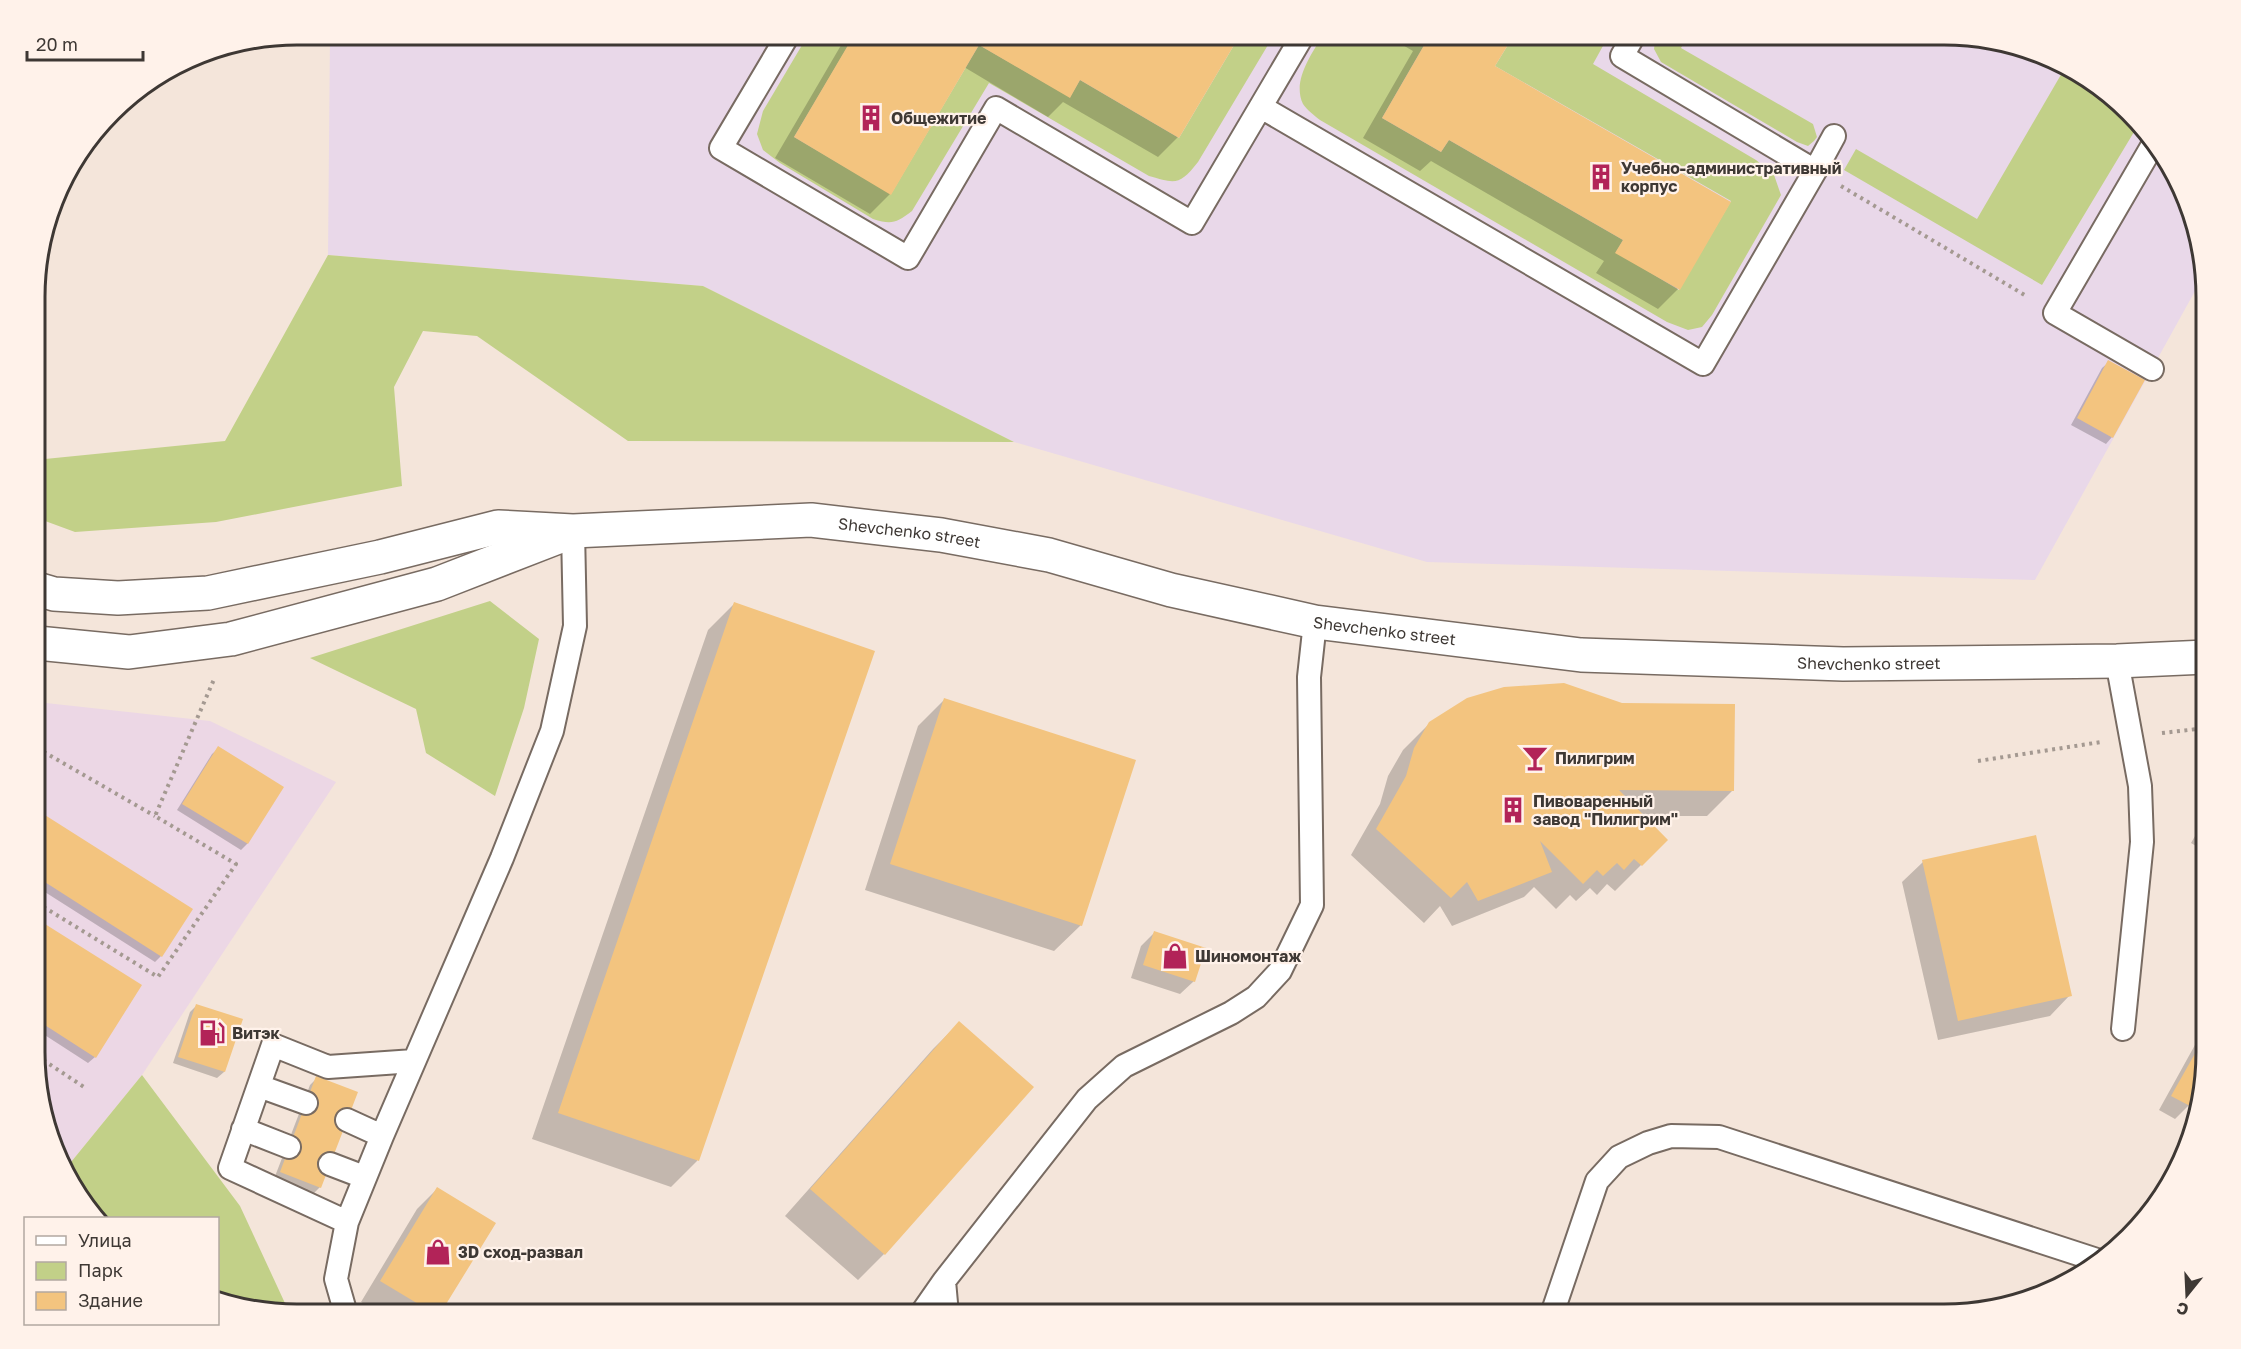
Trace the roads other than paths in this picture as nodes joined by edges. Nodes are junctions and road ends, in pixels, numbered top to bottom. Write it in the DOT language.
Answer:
graph roads {
  1 [pos="782,45"];
  2 [pos="1297,45"];
  3 [pos="1628,45"];
  4 [pos="1261,106"];
  5 [pos="1834,136"];
  6 [pos="2149,151"];
  7 [pos="1815,171"];
  8 [pos="2152,369"];
  9 [pos="573,531"];
  10 [pos="45,591"];
  11 [pos="1315,622"];
  12 [pos="45,644"];
  13 [pos="2196,657"];
  14 [pos="2116,661"];
  15 [pos="2123,1029"];
  16 [pos="414,1061"];
  17 [pos="259,1086"];
  18 [pos="306,1103"];
  19 [pos="347,1120"];
  20 [pos="243,1129"];
  21 [pos="382,1136"];
  22 [pos="289,1148"];
  23 [pos="330,1164"];
  24 [pos="364,1177"];
  25 [pos="347,1222"];
  26 [pos="2090,1258"];
  27 [pos="944,1281"];
  28 [pos="343,1304"];
  29 [pos="928,1304"];
  30 [pos="946,1304"];
  31 [pos="1555,1304"];
  1 -- 4 [label="lane"];
  2 -- 4 [label="lane"];
  3 -- 7 [label="lane"];
  4 -- 7 [label="lane"];
  5 -- 7 [label="lane"];
  6 -- 8 [label="lane"];
  9 -- 10 [label="main road"];
  9 -- 11 [label="main road, Shevchenko street"];
  9 -- 12 [label="main road"];
  9 -- 16 [label="lane"];
  11 -- 14 [label="main road, Shevchenko street"];
  11 -- 27 [label="lane"];
  13 -- 14 [label="main road, Shevchenko street"];
  14 -- 15 [label="lane"];
  16 -- 17 [label="lane"];
  16 -- 21 [label="lane"];
  17 -- 18 [label="lane"];
  17 -- 20 [label="lane"];
  19 -- 21 [label="lane"];
  20 -- 22 [label="lane"];
  20 -- 25 [label="lane"];
  21 -- 24 [label="lane"];
  23 -- 24 [label="lane"];
  24 -- 25 [label="lane"];
  25 -- 28 [label="lane"];
  26 -- 31 [label="lane"];
  27 -- 29 [label="lane"];
  27 -- 30 [label="lane"];
}
